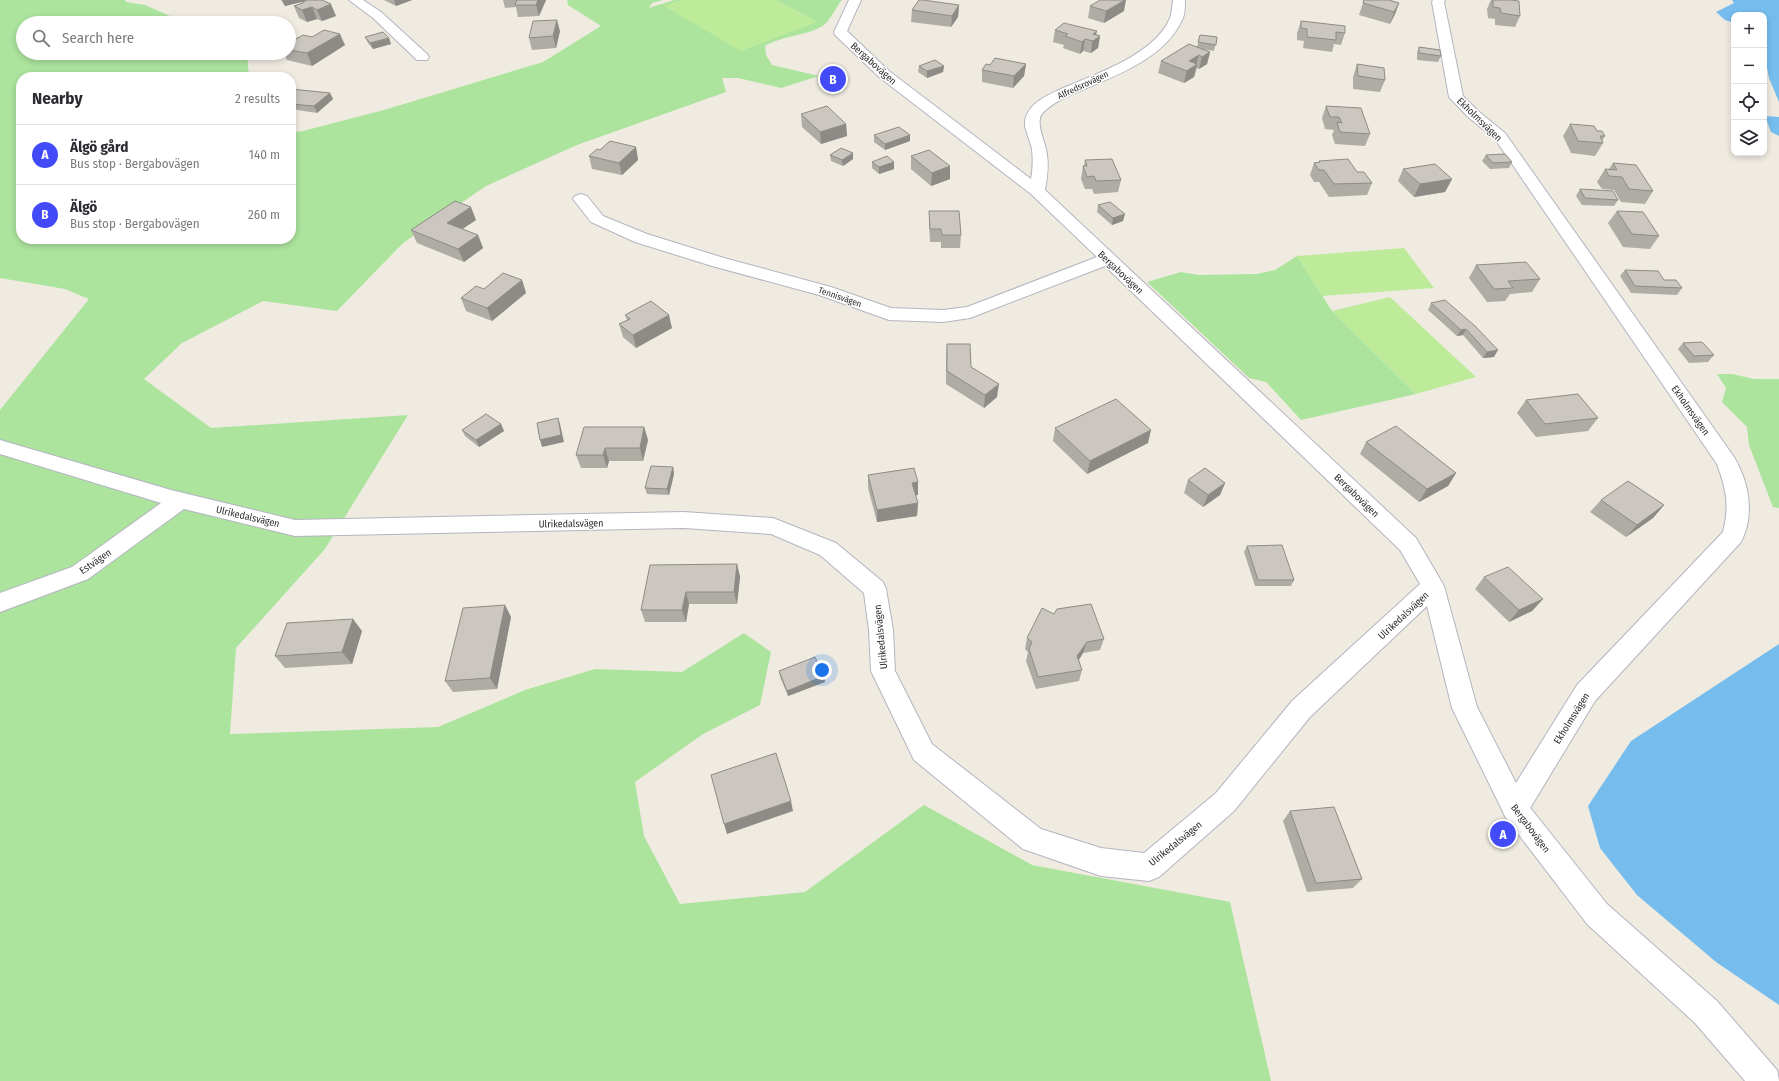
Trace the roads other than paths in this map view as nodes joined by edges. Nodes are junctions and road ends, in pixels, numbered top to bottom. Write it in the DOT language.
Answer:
graph roads {
  1 [pos="355,0"];
  2 [pos="855,0"];
  3 [pos="1179,0"];
  4 [pos="1439,0"];
  5 [pos="422,57"];
  6 [pos="1037,191"];
  7 [pos="581,200"];
  8 [pos="1107,259"];
  9 [pos="0,447"];
  10 [pos="181,500"];
  11 [pos="1433,586"];
  12 [pos="0,603"];
  13 [pos="1515,809"];
  14 [pos="1766,1081"];
  1 -- 5 [label="street"];
  2 -- 6 [label="street, Bergabovägen"];
  3 -- 6 [label="street, Alfredsrovägen"];
  4 -- 13 [label="street, Ekholmsvägen"];
  6 -- 8 [label="street, Bergabovägen"];
  7 -- 8 [label="street, Tennisvägen"];
  8 -- 11 [label="street, Bergabovägen"];
  9 -- 10 [label="street, Ulrikedalsvägen"];
  10 -- 11 [label="street, Ulrikedalsvägen"];
  10 -- 12 [label="street, Estvägen"];
  11 -- 13 [label="street, Bergabovägen"];
  13 -- 14 [label="street, Bergabovägen"];
}
